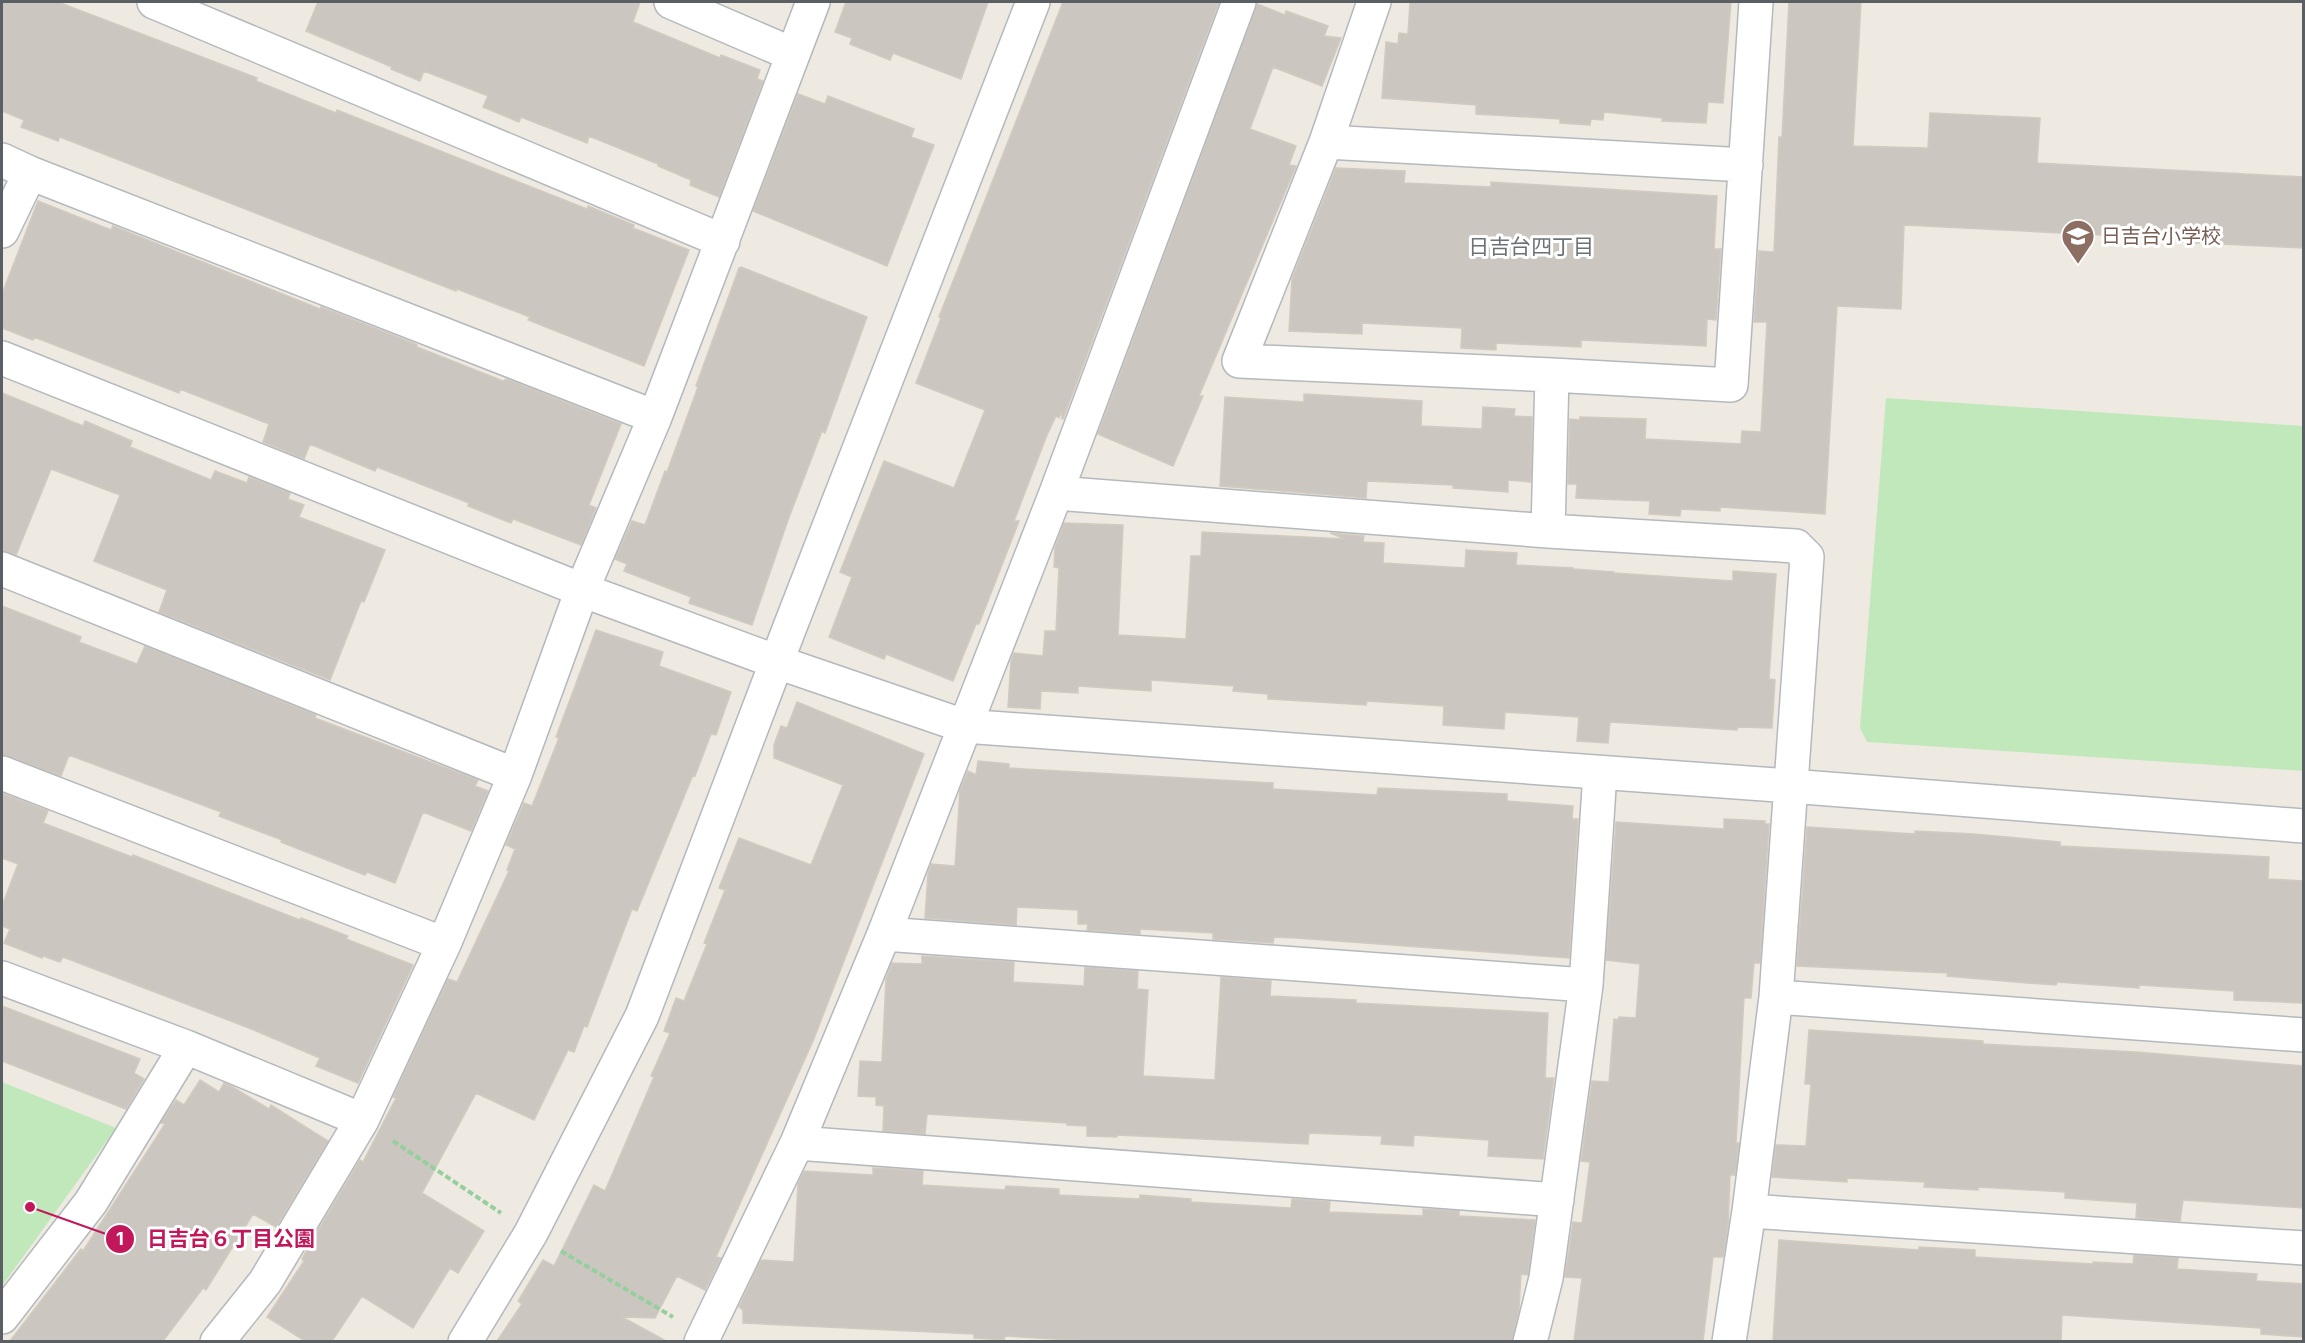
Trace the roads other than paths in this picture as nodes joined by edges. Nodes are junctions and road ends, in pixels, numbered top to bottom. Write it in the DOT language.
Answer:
graph roads {
  1 [pos="154,2"];
  2 [pos="671,2"];
  3 [pos="813,2"];
  4 [pos="1033,2"];
  5 [pos="1239,2"];
  6 [pos="1374,2"];
  7 [pos="1756,2"];
  8 [pos="792,54"];
  9 [pos="1326,141"];
  10 [pos="1746,165"];
  11 [pos="16,166"];
  12 [pos="2,231"];
  13 [pos="723,241"];
  14 [pos="2,358"];
  15 [pos="1552,375"];
  16 [pos="655,417"];
  17 [pos="1056,494"];
  18 [pos="1548,531"];
  19 [pos="2,569"];
  20 [pos="582,590"];
  21 [pos="777,662"];
  22 [pos="964,726"];
  23 [pos="2,773"];
  24 [pos="1600,773"];
  25 [pos="515,774"];
  26 [pos="1790,786"];
  27 [pos="2304,826"];
  28 [pos="884,934"];
  29 [pos="444,944"];
  30 [pos="2,978"];
  31 [pos="1586,985"];
  32 [pos="1776,997"];
  33 [pos="2304,1035"];
  34 [pos="186,1047"];
  35 [pos="362,1120"];
  36 [pos="797,1143"];
  37 [pos="1557,1200"];
  38 [pos="1749,1211"];
  39 [pos="2304,1248"];
  40 [pos="2,1317"];
  41 [pos="710,1339"];
  42 [pos="217,1341"];
  43 [pos="465,1341"];
  44 [pos="1530,1341"];
  45 [pos="1729,1341"];
  1 -- 13 [label="street"];
  2 -- 8 [label="street"];
  3 -- 8 [label="street"];
  4 -- 21 [label="street"];
  5 -- 17 [label="street"];
  6 -- 9 [label="street"];
  7 -- 10 [label="street"];
  8 -- 13 [label="street"];
  9 -- 10 [label="street"];
  9 -- 15 [label="street"];
  10 -- 15 [label="street"];
  11 -- 12 [label="street"];
  11 -- 16 [label="street"];
  13 -- 16 [label="street"];
  14 -- 20 [label="street"];
  15 -- 18 [label="street"];
  16 -- 20 [label="street"];
  17 -- 18 [label="street"];
  17 -- 22 [label="street"];
  18 -- 26 [label="street"];
  19 -- 25 [label="street"];
  20 -- 21 [label="street"];
  20 -- 25 [label="street"];
  21 -- 22 [label="street"];
  21 -- 43 [label="street"];
  22 -- 24 [label="street"];
  22 -- 28 [label="street"];
  23 -- 29 [label="street"];
  24 -- 26 [label="street"];
  24 -- 31 [label="street"];
  25 -- 29 [label="street"];
  26 -- 27 [label="street"];
  26 -- 32 [label="street"];
  28 -- 31 [label="street"];
  28 -- 36 [label="street"];
  29 -- 35 [label="street"];
  30 -- 34 [label="street"];
  31 -- 37 [label="street"];
  32 -- 33 [label="street"];
  32 -- 38 [label="street"];
  34 -- 35 [label="street"];
  34 -- 40 [label="street"];
  35 -- 42 [label="street"];
  36 -- 37 [label="street"];
  36 -- 41 [label="street"];
  37 -- 44 [label="street"];
  38 -- 39 [label="street"];
  38 -- 45 [label="street"];
}
